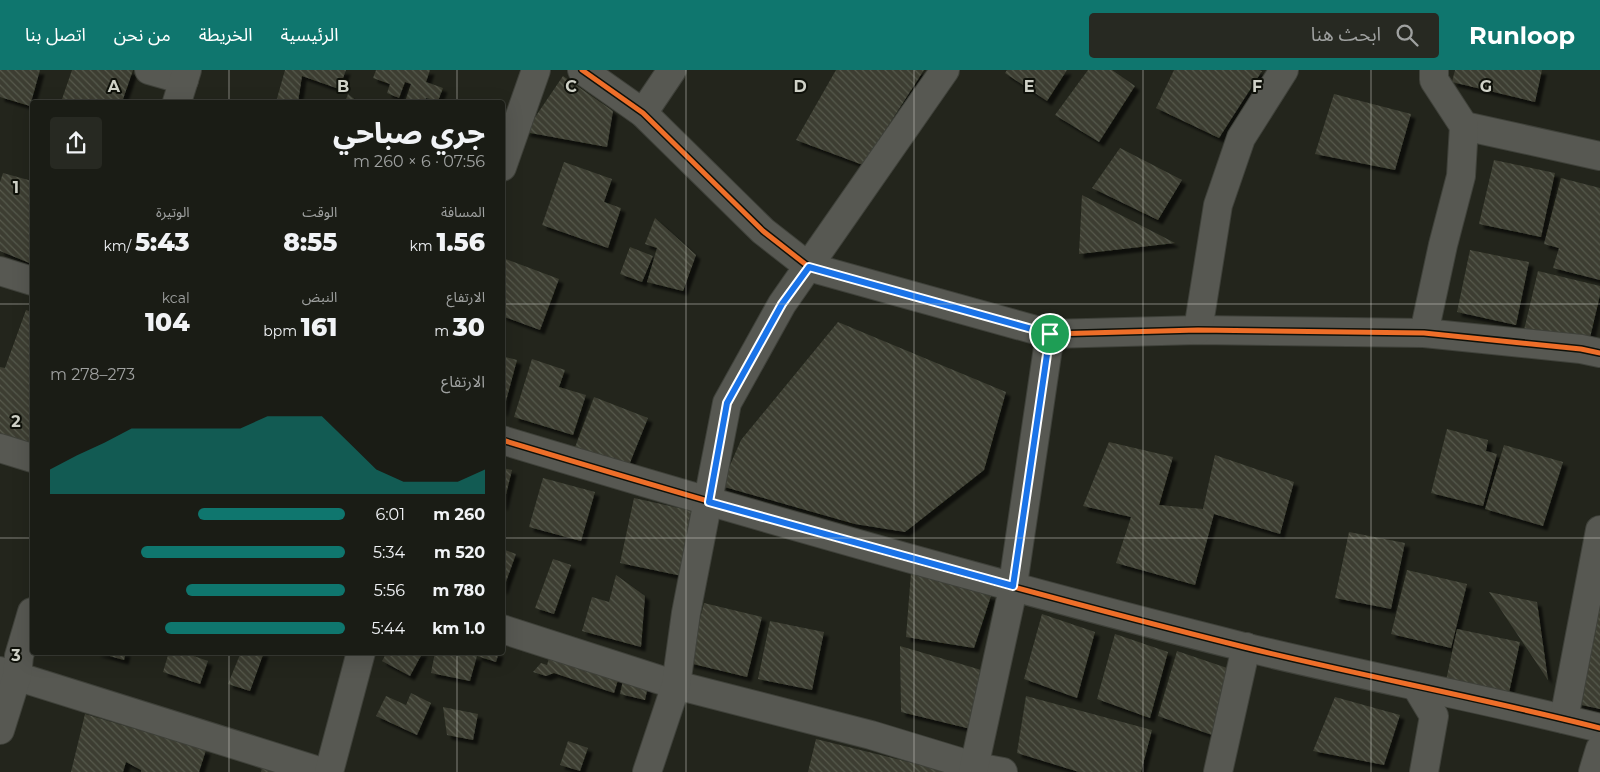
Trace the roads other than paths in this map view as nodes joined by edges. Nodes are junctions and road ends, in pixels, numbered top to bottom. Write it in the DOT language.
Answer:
graph roads {
  1 [pos="149,70"];
  2 [pos="536,70"];
  3 [pos="582,70"];
  4 [pos="672,70"];
  5 [pos="945,70"];
  6 [pos="1284,70"];
  7 [pos="1428,73"];
  8 [pos="183,84"];
  9 [pos="643,113"];
  10 [pos="1464,126"];
  11 [pos="1600,156"];
  12 [pos="505,158"];
  13 [pos="809,267"];
  14 [pos="0,271"];
  15 [pos="30,280"];
  16 [pos="1198,330"];
  17 [pos="1424,333"];
  18 [pos="1050,334"];
  19 [pos="1600,353"];
  20 [pos="505,441"];
  21 [pos="0,448"];
  22 [pos="30,457"];
  23 [pos="709,502"];
  24 [pos="1600,530"];
  25 [pos="1013,586"];
  26 [pos="30,619"];
  27 [pos="505,630"];
  28 [pos="1246,647"];
  29 [pos="360,655"];
  30 [pos="9,674"];
  31 [pos="676,685"];
  32 [pos="1416,686"];
  33 [pos="1564,719"];
  34 [pos="1600,728"];
  35 [pos="0,730"];
  36 [pos="1600,749"];
  37 [pos="974,769"];
  38 [pos="322,772"];
  39 [pos="330,772"];
  40 [pos="647,772"];
  41 [pos="1004,772"];
  42 [pos="1218,772"];
  43 [pos="1424,772"];
  44 [pos="1593,772"];
  1 -- 8 [label="street"];
  2 -- 12 [label="street"];
  3 -- 9 [label="street"];
  4 -- 9 [label="street"];
  5 -- 13 [label="street"];
  6 -- 16 [label="street"];
  7 -- 10 [label="street"];
  9 -- 13 [label="street"];
  10 -- 11 [label="street"];
  10 -- 17 [label="street"];
  13 -- 18 [label="street"];
  13 -- 23 [label="street"];
  14 -- 15 [label="street"];
  16 -- 17 [label="street"];
  16 -- 18 [label="street"];
  17 -- 19 [label="street"];
  18 -- 25 [label="street"];
  20 -- 23 [label="street"];
  21 -- 22 [label="street"];
  23 -- 25 [label="street"];
  23 -- 31 [label="street"];
  24 -- 33 [label="street"];
  25 -- 28 [label="street"];
  25 -- 37 [label="street"];
  26 -- 30 [label="street"];
  27 -- 31 [label="street"];
  28 -- 32 [label="street"];
  28 -- 42 [label="street"];
  29 -- 39 [label="street"];
  30 -- 35 [label="street"];
  30 -- 38 [label="street"];
  31 -- 37 [label="street"];
  31 -- 40 [label="street"];
  32 -- 33 [label="street"];
  32 -- 43 [label="street"];
  33 -- 34 [label="street"];
  36 -- 44 [label="street"];
  37 -- 41 [label="street"];
}
